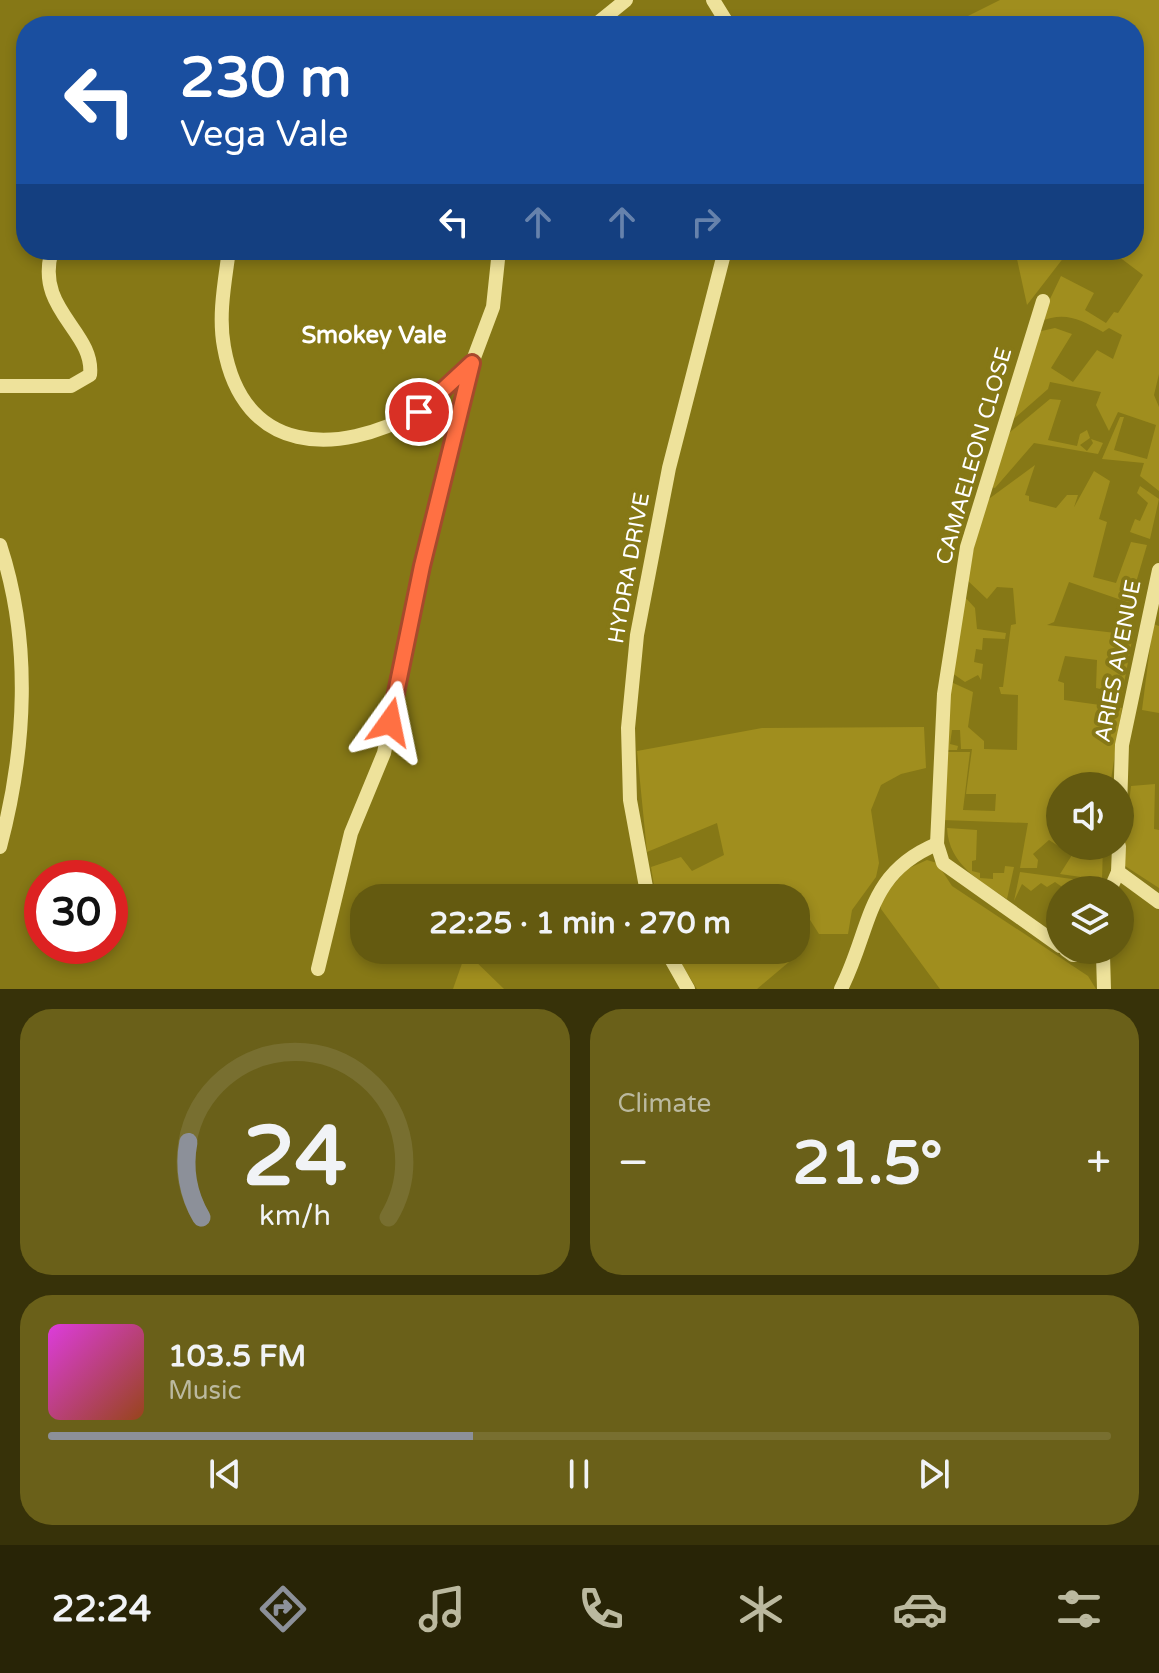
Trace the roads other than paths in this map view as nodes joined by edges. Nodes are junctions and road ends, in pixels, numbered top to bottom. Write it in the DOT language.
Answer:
graph roads {
  1 [pos="626,0"];
  2 [pos="606,16"];
  3 [pos="49,260"];
  4 [pos="228,260"];
  5 [pos="498,260"];
  6 [pos="722,260"];
  7 [pos="1043,301"];
  8 [pos="472,363"];
  9 [pos="0,386"];
  10 [pos="0,545"];
  11 [pos="1159,570"];
  12 [pos="1121,772"];
  13 [pos="937,844"];
  14 [pos="0,847"];
  15 [pos="1118,860"];
  16 [pos="1118,872"];
  17 [pos="1116,876"];
  18 [pos="645,884"];
  19 [pos="1159,902"];
  20 [pos="1046,936"];
  21 [pos="674,964"];
  22 [pos="1103,964"];
  23 [pos="318,969"];
  24 [pos="688,989"];
  25 [pos="841,989"];
  26 [pos="1104,989"];
  1 -- 2 [label="street"];
  3 -- 9 [label="street"];
  4 -- 8 [label="street"];
  5 -- 8 [label="street"];
  6 -- 18 [label="street, HYDRA DRIVE"];
  7 -- 13 [label="street, CAMAELEON CLOSE"];
  8 -- 23 [label="street"];
  10 -- 14 [label="street"];
  11 -- 12 [label="street, ARIES AVENUE"];
  13 -- 20 [label="street"];
  13 -- 25 [label="street"];
  15 -- 16 [label="street"];
  16 -- 17 [label="street"];
  16 -- 19 [label="street"];
  21 -- 24 [label="street"];
  22 -- 26 [label="street"];
}
